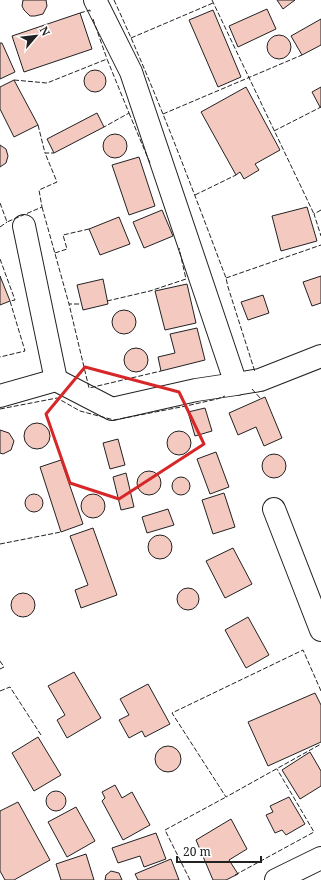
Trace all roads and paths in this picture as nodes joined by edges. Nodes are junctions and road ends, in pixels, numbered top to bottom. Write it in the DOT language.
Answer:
graph roads {
  1 [pos="95,0"];
  2 [pos="24,226"];
  3 [pos="321,356"];
  4 [pos="56,380"];
  5 [pos="236,384"];
  6 [pos="0,396"];
  7 [pos="274,509"];
  8 [pos="321,630"];
  9 [pos="321,858"];
  10 [pos="276,880"];
  1 -- 5 [label="street"];
  2 -- 4 [label="street"];
  3 -- 5 [label="street"];
  4 -- 5 [label="street"];
  4 -- 6 [label="street"];
  7 -- 8 [label="street"];
  9 -- 10 [label="street"];
}
